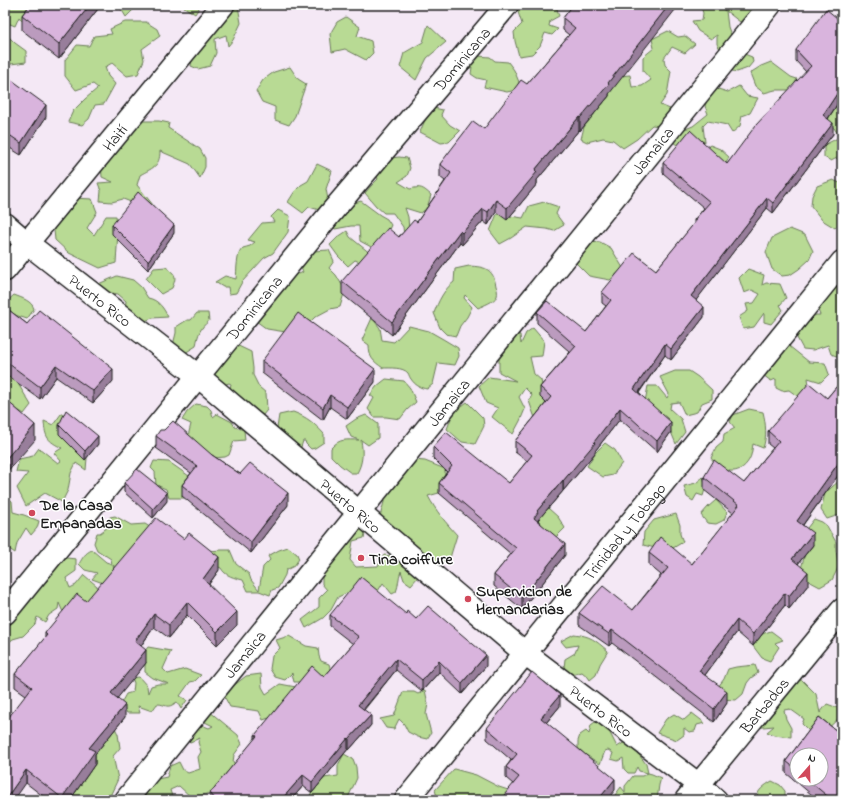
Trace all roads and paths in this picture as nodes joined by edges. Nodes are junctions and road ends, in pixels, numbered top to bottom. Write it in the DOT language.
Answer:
graph roads {
  1 [pos="223,5"];
  2 [pos="507,5"];
  3 [pos="770,5"];
  4 [pos="5,224"];
  5 [pos="27,243"];
  6 [pos="842,262"];
  7 [pos="5,270"];
  8 [pos="198,376"];
  9 [pos="359,513"];
  10 [pos="842,610"];
  11 [pos="5,613"];
  12 [pos="525,653"];
  13 [pos="692,793"];
  14 [pos="126,800"];
  15 [pos="406,800"];
  16 [pos="716,800"];
  1 -- 5 [label="street, Haití"];
  2 -- 8 [label="street, Dominicana"];
  3 -- 9 [label="street, Jamaica"];
  4 -- 5 [label="street, Puerto Rico"];
  5 -- 7 [label="street, Haití"];
  5 -- 8 [label="street, Puerto Rico"];
  6 -- 12 [label="street, Trinidad y Tobago"];
  8 -- 9 [label="street, Puerto Rico"];
  8 -- 11 [label="street, Dominicana"];
  9 -- 12 [label="street, Puerto Rico"];
  9 -- 14 [label="street, Jamaica"];
  10 -- 13 [label="street, Barbados"];
  12 -- 13 [label="street, Puerto Rico"];
  12 -- 15 [label="street, Trinidad y Tobago"];
  13 -- 16 [label="street, Puerto Rico"];
}
